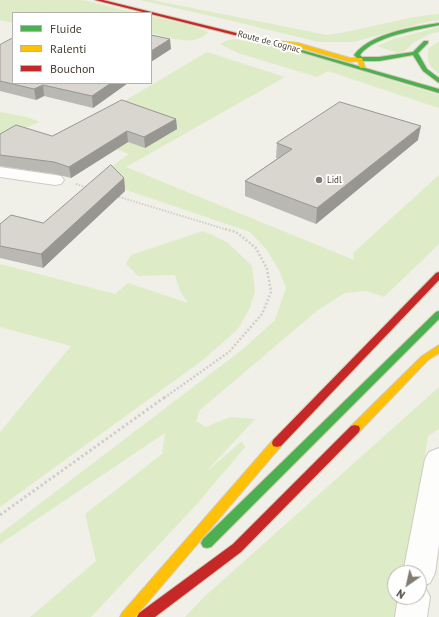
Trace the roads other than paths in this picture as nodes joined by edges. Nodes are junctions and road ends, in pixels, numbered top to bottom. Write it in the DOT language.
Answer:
graph roads {
  1 [pos="97,0"];
  2 [pos="130,0"];
  3 [pos="147,12"];
  4 [pos="152,13"];
  5 [pos="439,24"];
  6 [pos="435,37"];
  7 [pos="366,45"];
  8 [pos="318,46"];
  9 [pos="353,46"];
  10 [pos="340,47"];
  11 [pos="415,53"];
  12 [pos="361,63"];
  13 [pos="439,82"];
  14 [pos="439,90"];
  15 [pos="0,172"];
  16 [pos="55,180"];
  17 [pos="439,275"];
  18 [pos="439,314"];
  19 [pos="439,348"];
  20 [pos="439,459"];
  21 [pos="201,550"];
  22 [pos="420,565"];
  23 [pos="178,572"];
  24 [pos="413,605"];
  25 [pos="127,617"];
  26 [pos="133,617"];
  27 [pos="144,617"];
  28 [pos="411,617"];
  1 -- 3 [label="main road, Route de Cognac"];
  2 -- 8 [label="main road, Route de Cognac"];
  4 -- 12 [label="main road, Route de Cognac"];
  5 -- 7 [label="main road"];
  6 -- 11 [label="main road"];
  7 -- 9 [label="main road"];
  7 -- 12 [label="main road"];
  8 -- 10 [label="main road"];
  8 -- 12 [label="main road, Route de Cognac"];
  11 -- 12 [label="main road"];
  11 -- 13 [label="main road"];
  12 -- 13 [label="main road, Route de Cognac"];
  12 -- 14 [label="main road, Route de Cognac"];
  15 -- 16 [label="street"];
  17 -- 25 [label="main road"];
  18 -- 21 [label="main road"];
  19 -- 27 [label="main road"];
  20 -- 22 [label="street"];
  23 -- 26 [label="main road"];
  24 -- 28 [label="street"];
}
